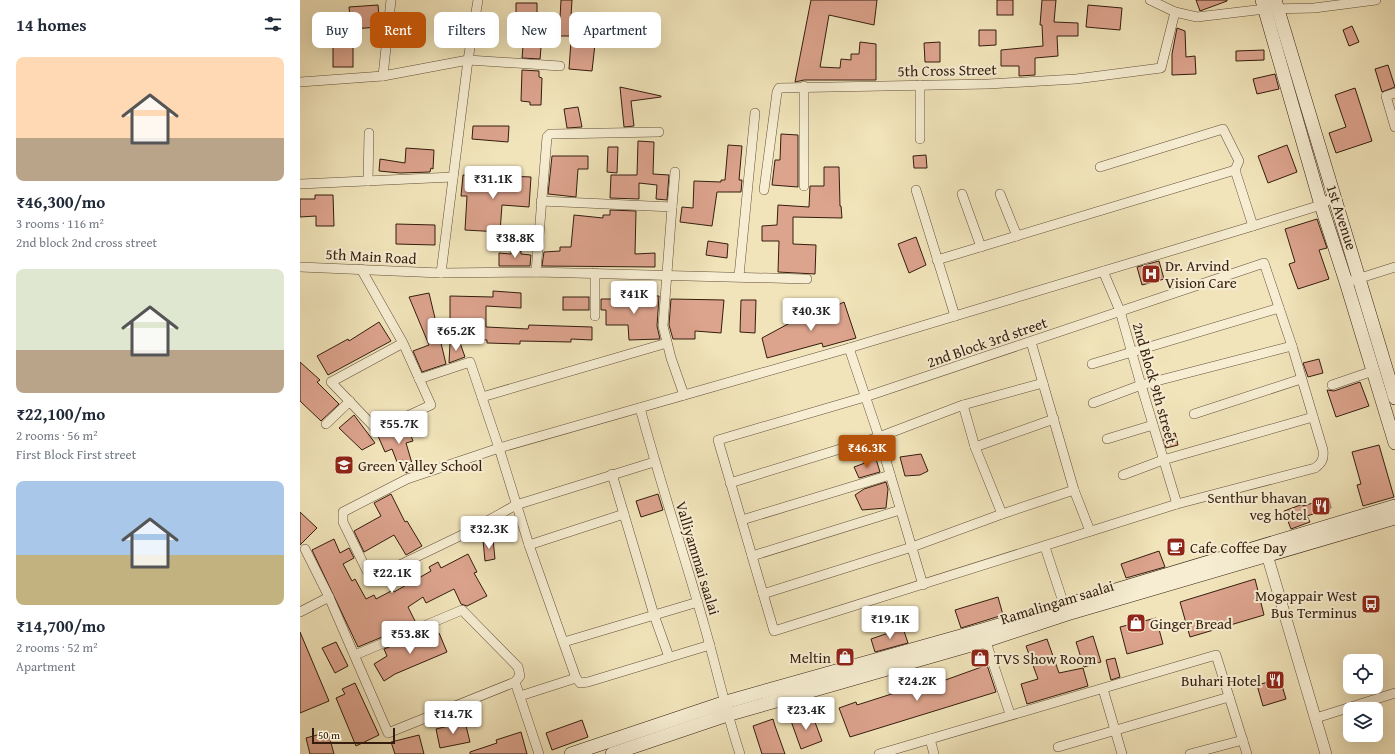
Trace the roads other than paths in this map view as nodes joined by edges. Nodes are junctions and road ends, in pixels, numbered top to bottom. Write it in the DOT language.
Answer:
graph roads {
  1 [pos="390,0"];
  2 [pos="478,0"];
  3 [pos="1150,0"];
  4 [pos="1376,0"];
  5 [pos="1263,5"];
  6 [pos="1277,5"];
  7 [pos="1175,12"];
  8 [pos="468,60"];
  9 [pos="560,66"];
  10 [pos="383,76"];
  11 [pos="300,82"];
  12 [pos="920,85"];
  13 [pos="804,86"];
  14 [pos="1395,93"];
  15 [pos="755,114"];
  16 [pos="1395,126"];
  17 [pos="658,132"];
  18 [pos="369,133"];
  19 [pos="920,139"];
  20 [pos="1100,167"];
  21 [pos="1235,170"];
  22 [pos="675,172"];
  23 [pos="453,177"];
  24 [pos="368,181"];
  25 [pos="300,184"];
  26 [pos="804,186"];
  27 [pos="764,190"];
  28 [pos="916,190"];
  29 [pos="962,194"];
  30 [pos="1000,194"];
  31 [pos="1334,196"];
  32 [pos="541,201"];
  33 [pos="1321,205"];
  34 [pos="672,207"];
  35 [pos="1253,226"];
  36 [pos="1017,236"];
  37 [pos="981,247"];
  38 [pos="937,260"];
  39 [pos="300,267"];
  40 [pos="1395,267"];
  41 [pos="361,269"];
  42 [pos="1104,271"];
  43 [pos="536,272"];
  44 [pos="441,273"];
  45 [pos="595,273"];
  46 [pos="666,274"];
  47 [pos="739,276"];
  48 [pos="807,279"];
  49 [pos="1352,280"];
  50 [pos="1279,308"];
  51 [pos="1120,311"];
  52 [pos="595,316"];
  53 [pos="955,316"];
  54 [pos="1031,342"];
  55 [pos="667,343"];
  56 [pos="403,344"];
  57 [pos="1292,346"];
  58 [pos="849,348"];
  59 [pos="1131,352"];
  60 [pos="1092,364"];
  61 [pos="1373,371"];
  62 [pos="419,379"];
  63 [pos="1301,379"];
  64 [pos="1043,383"];
  65 [pos="1141,385"];
  66 [pos="1332,385"];
  67 [pos="684,395"];
  68 [pos="482,397"];
  69 [pos="866,397"];
  70 [pos="1395,398"];
  71 [pos="350,401"];
  72 [pos="1093,403"];
  73 [pos="963,405"];
  74 [pos="640,408"];
  75 [pos="1194,414"];
  76 [pos="1313,417"];
  77 [pos="1054,419"];
  78 [pos="326,424"];
  79 [pos="1153,425"];
  80 [pos="879,437"];
  81 [pos="1107,439"];
  82 [pos="1395,444"];
  83 [pos="499,448"];
  84 [pos="975,448"];
  85 [pos="1163,460"];
  86 [pos="654,462"];
  87 [pos="612,474"];
  88 [pos="890,475"];
  89 [pos="1123,475"];
  90 [pos="730,483"];
  91 [pos="1074,490"];
  92 [pos="1177,504"];
  93 [pos="516,505"];
  94 [pos="1395,506"];
  95 [pos="900,510"];
  96 [pos="624,514"];
  97 [pos="1002,514"];
  98 [pos="1395,518"];
  99 [pos="742,520"];
  100 [pos="1090,531"];
  101 [pos="529,545"];
  102 [pos="912,547"];
  103 [pos="1045,547"];
  104 [pos="306,549"];
  105 [pos="1266,550"];
  106 [pos="752,556"];
  107 [pos="923,585"];
  108 [pos="763,594"];
  109 [pos="329,597"];
  110 [pos="698,602"];
  111 [pos="1065,609"];
  112 [pos="300,612"];
  113 [pos="654,615"];
  114 [pos="983,636"];
  115 [pos="564,642"];
  116 [pos="710,645"];
  117 [pos="355,655"];
  118 [pos="669,657"];
  119 [pos="901,659"];
  120 [pos="576,678"];
  121 [pos="515,682"];
  122 [pos="1103,689"];
  123 [pos="1395,693"];
  124 [pos="520,696"];
  125 [pos="1229,697"];
  126 [pos="726,702"];
  127 [pos="1010,714"];
  128 [pos="727,715"];
  129 [pos="1316,718"];
  130 [pos="1116,730"];
  131 [pos="930,739"];
  132 [pos="1243,740"];
  133 [pos="1058,747"];
  134 [pos="539,754"];
  135 [pos="571,754"];
  136 [pos="612,754"];
  137 [pos="740,754"];
  138 [pos="879,754"];
  139 [pos="934,754"];
  140 [pos="1122,754"];
  141 [pos="1190,754"];
  142 [pos="1248,754"];
  143 [pos="1326,754"];
  1 -- 10 [label="street"];
  2 -- 8 [label="street"];
  3 -- 7 [label="street"];
  4 -- 6 [label="street"];
  5 -- 6 [label="street"];
  5 -- 7 [label="street"];
  5 -- 33 [label="main road, 1st Avenue"];
  6 -- 31 [label="main road, 1st Avenue"];
  7 -- 12 [label="street, 5th Cross Street"];
  8 -- 9 [label="street"];
  8 -- 10 [label="street"];
  8 -- 23 [label="street"];
  10 -- 11 [label="street"];
  12 -- 13 [label="street, 5th Cross Street"];
  12 -- 19 [label="street"];
  13 -- 26 [label="street"];
  13 -- 27 [label="street, 5th Cross Street"];
  14 -- 16 [label="street"];
  15 -- 47 [label="street"];
  17 -- 32 [label="street"];
  18 -- 24 [label="street"];
  20 -- 21 [label="street"];
  21 -- 35 [label="street"];
  21 -- 36 [label="street"];
  22 -- 34 [label="street"];
  23 -- 24 [label="street"];
  23 -- 44 [label="street"];
  24 -- 25 [label="street"];
  28 -- 38 [label="street"];
  29 -- 37 [label="street"];
  30 -- 36 [label="street"];
  31 -- 33 [label="street"];
  31 -- 49 [label="main road, 1st Avenue"];
  32 -- 34 [label="street"];
  32 -- 43 [label="street"];
  33 -- 35 [label="street"];
  33 -- 49 [label="main road, 1st Avenue"];
  34 -- 46 [label="street"];
  35 -- 42 [label="street"];
  36 -- 37 [label="street"];
  37 -- 38 [label="street"];
  38 -- 53 [label="street"];
  39 -- 41 [label="street, 5th Main Road"];
  40 -- 49 [label="street"];
  41 -- 44 [label="street, 5th Main Road"];
  41 -- 56 [label="street"];
  42 -- 51 [label="street, 2nd Block 9th street"];
  42 -- 53 [label="street"];
  43 -- 44 [label="street, 5th Main Road"];
  43 -- 45 [label="street, 5th Main Road"];
  45 -- 46 [label="street, 5th Main Road"];
  45 -- 52 [label="street"];
  46 -- 47 [label="street, 5th Main Road"];
  46 -- 55 [label="street"];
  47 -- 48 [label="street, 5th Main Road"];
  49 -- 61 [label="main road, 1st Avenue"];
  49 -- 70 [label="main road, 1st Avenue"];
  50 -- 51 [label="street, 2nd Block 3rd street"];
  50 -- 57 [label="street"];
  50 -- 59 [label="street"];
  51 -- 54 [label="street, 2nd Block 3rd street"];
  51 -- 59 [label="street, 2nd Block 9th street"];
  53 -- 58 [label="street"];
  54 -- 64 [label="street"];
  54 -- 69 [label="street, 2nd Block 3rd street"];
  55 -- 67 [label="street"];
  55 -- 68 [label="street"];
  56 -- 62 [label="street"];
  56 -- 71 [label="street"];
  57 -- 63 [label="street"];
  57 -- 65 [label="street"];
  58 -- 67 [label="street"];
  58 -- 69 [label="street"];
  59 -- 60 [label="street"];
  59 -- 65 [label="street, 2nd Block 9th street"];
  61 -- 66 [label="street"];
  61 -- 82 [label="main road, 1st Avenue"];
  62 -- 68 [label="street"];
  62 -- 71 [label="street"];
  63 -- 75 [label="street"];
  63 -- 76 [label="street"];
  64 -- 73 [label="street"];
  64 -- 77 [label="street"];
  65 -- 72 [label="street"];
  65 -- 79 [label="street, 2nd Block 9th street"];
  67 -- 74 [label="street"];
  68 -- 83 [label="street"];
  69 -- 80 [label="street"];
  69 -- 90 [label="street, 2nd Block 3rd street"];
  71 -- 78 [label="street"];
  73 -- 80 [label="street"];
  73 -- 84 [label="street"];
  74 -- 83 [label="street"];
  74 -- 86 [label="street, Valliyammai saalai"];
  76 -- 85 [label="street"];
  76 -- 92 [label="street"];
  77 -- 84 [label="street"];
  77 -- 91 [label="street"];
  79 -- 81 [label="street"];
  79 -- 85 [label="street, 2nd Block 9th street"];
  80 -- 88 [label="street"];
  80 -- 90 [label="street"];
  83 -- 93 [label="street"];
  83 -- 93 [label="street"];
  84 -- 97 [label="street"];
  85 -- 89 [label="street"];
  85 -- 92 [label="street, 2nd Block 9th street"];
  86 -- 87 [label="street"];
  86 -- 110 [label="street, Valliyammai saalai"];
  87 -- 93 [label="street"];
  87 -- 96 [label="street"];
  88 -- 95 [label="street"];
  88 -- 99 [label="street"];
  90 -- 99 [label="street"];
  91 -- 97 [label="street"];
  91 -- 100 [label="street"];
  92 -- 100 [label="street"];
  93 -- 101 [label="street"];
  94 -- 105 [label="main road"];
  95 -- 102 [label="street"];
  95 -- 106 [label="street"];
  96 -- 101 [label="street"];
  96 -- 113 [label="street"];
  97 -- 102 [label="street"];
  98 -- 105 [label="main road"];
  99 -- 106 [label="street"];
  100 -- 103 [label="street"];
  101 -- 115 [label="street"];
  102 -- 107 [label="street"];
  102 -- 108 [label="street"];
  103 -- 107 [label="street"];
  103 -- 111 [label="street"];
  104 -- 109 [label="street"];
  105 -- 111 [label="main road"];
  105 -- 129 [label="street"];
  106 -- 108 [label="street"];
  107 -- 108 [label="street"];
  109 -- 112 [label="street"];
  109 -- 117 [label="street"];
  110 -- 113 [label="street"];
  110 -- 116 [label="street, Valliyammai saalai"];
  111 -- 114 [label="main road"];
  113 -- 115 [label="street"];
  113 -- 118 [label="street"];
  114 -- 119 [label="main road"];
  114 -- 127 [label="street"];
  115 -- 120 [label="street"];
  116 -- 118 [label="street"];
  116 -- 126 [label="street, Valliyammai saalai"];
  117 -- 121 [label="street"];
  117 -- 121 [label="street"];
  118 -- 120 [label="street"];
  119 -- 126 [label="main road"];
  119 -- 128 [label="main road"];
  120 -- 124 [label="street"];
  121 -- 124 [label="street"];
  122 -- 125 [label="street"];
  122 -- 127 [label="street"];
  122 -- 130 [label="street"];
  123 -- 129 [label="street"];
  124 -- 134 [label="street"];
  125 -- 130 [label="street"];
  125 -- 132 [label="street"];
  126 -- 128 [label="street, Valliyammai saalai"];
  126 -- 135 [label="main road"];
  127 -- 131 [label="street"];
  128 -- 136 [label="main road"];
  128 -- 137 [label="street, Valliyammai saalai"];
  129 -- 143 [label="street"];
  130 -- 133 [label="street"];
  130 -- 140 [label="street"];
  131 -- 138 [label="street"];
  131 -- 139 [label="street"];
  132 -- 141 [label="street"];
  132 -- 142 [label="street"];
}
